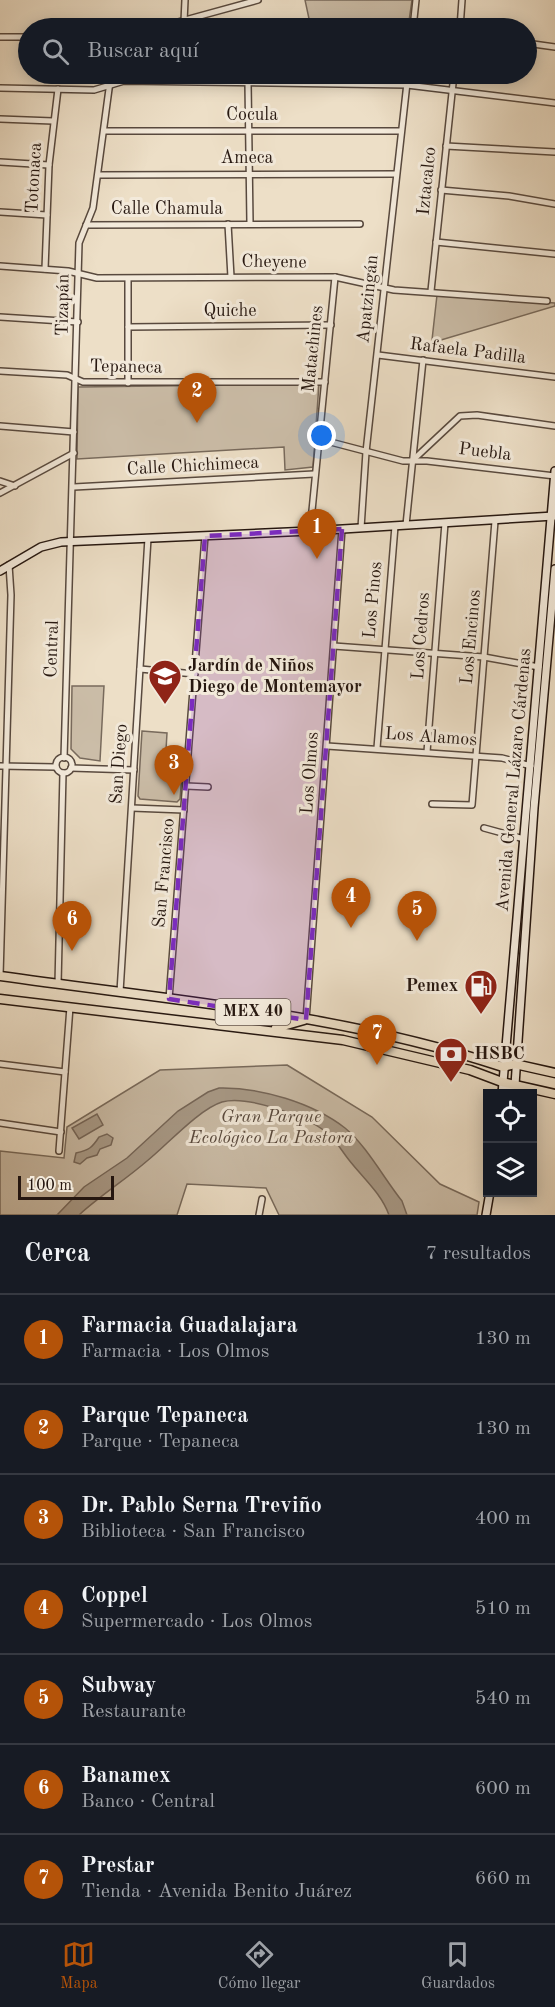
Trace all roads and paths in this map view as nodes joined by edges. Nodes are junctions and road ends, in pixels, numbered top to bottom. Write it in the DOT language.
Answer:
graph roads {
  1 [pos="185,0"];
  2 [pos="258,0"];
  3 [pos="416,0"];
  4 [pos="462,0"];
  5 [pos="184,18"];
  6 [pos="197,18"];
  7 [pos="414,18"];
  8 [pos="461,18"];
  9 [pos="0,37"];
  10 [pos="18,37"];
  11 [pos="537,44"];
  12 [pos="555,46"];
  13 [pos="114,84"];
  14 [pos="248,84"];
  15 [pos="354,84"];
  16 [pos="452,84"];
  17 [pos="110,85"];
  18 [pos="407,85"];
  19 [pos="0,88"];
  20 [pos="58,89"];
  21 [pos="451,92"];
  22 [pos="555,103"];
  23 [pos="0,119"];
  24 [pos="53,121"];
  25 [pos="248,130"];
  26 [pos="104,131"];
  27 [pos="401,131"];
  28 [pos="446,146"];
  29 [pos="555,152"];
  30 [pos="0,162"];
  31 [pos="49,165"];
  32 [pos="248,173"];
  33 [pos="396,174"];
  34 [pos="98,175"];
  35 [pos="441,190"];
  36 [pos="555,204"];
  37 [pos="0,212"];
  38 [pos="47,214"];
  39 [pos="228,224"];
  40 [pos="250,224"];
  41 [pos="360,224"];
  42 [pos="86,225"];
  43 [pos="436,242"];
  44 [pos="555,254"];
  45 [pos="0,266"];
  46 [pos="45,269"];
  47 [pos="78,274"];
  48 [pos="231,277"];
  49 [pos="335,277"];
  50 [pos="128,279"];
  51 [pos="384,288"];
  52 [pos="431,291"];
  53 [pos="547,301"];
  54 [pos="0,317"];
  55 [pos="78,322"];
  56 [pos="332,326"];
  57 [pos="128,327"];
  58 [pos="378,355"];
  59 [pos="423,360"];
  60 [pos="0,371"];
  61 [pos="555,377"];
  62 [pos="75,379"];
  63 [pos="325,382"];
  64 [pos="128,383"];
  65 [pos="0,426"];
  66 [pos="555,426"];
  67 [pos="74,432"];
  68 [pos="319,439"];
  69 [pos="366,452"];
  70 [pos="74,453"];
  71 [pos="412,461"];
  72 [pos="555,473"];
  73 [pos="314,474"];
  74 [pos="0,481"];
  75 [pos="15,486"];
  76 [pos="74,487"];
  77 [pos="0,493"];
  78 [pos="553,516"];
  79 [pos="495,520"];
  80 [pos="445,523"];
  81 [pos="406,525"];
  82 [pos="395,526"];
  83 [pos="361,528"];
  84 [pos="342,529"];
  85 [pos="310,531"];
  86 [pos="205,536"];
  87 [pos="148,538"];
  88 [pos="71,541"];
  89 [pos="9,565"];
  90 [pos="555,569"];
  91 [pos="0,571"];
  92 [pos="555,598"];
  93 [pos="552,608"];
  94 [pos="334,646"];
  95 [pos="384,650"];
  96 [pos="434,654"];
  97 [pos="484,657"];
  98 [pos="539,667"];
  99 [pos="140,669"];
  100 [pos="195,674"];
  101 [pos="327,746"];
  102 [pos="377,748"];
  103 [pos="427,752"];
  104 [pos="476,756"];
  105 [pos="64,758"];
  106 [pos="3,766"];
  107 [pos="531,766"];
  108 [pos="56,767"];
  109 [pos="71,768"];
  110 [pos="134,770"];
  111 [pos="63,773"];
  112 [pos="186,786"];
  113 [pos="208,786"];
  114 [pos="432,804"];
  115 [pos="132,808"];
  116 [pos="184,810"];
  117 [pos="484,828"];
  118 [pos="524,839"];
  119 [pos="523,860"];
  120 [pos="529,887"];
  121 [pos="0,976"];
  122 [pos="58,984"];
  123 [pos="120,992"];
  124 [pos="0,999"];
  125 [pos="169,999"];
  126 [pos="70,1007"];
  127 [pos="306,1020"];
  128 [pos="270,1030"];
  129 [pos="0,1064"];
  130 [pos="514,1064"];
  131 [pos="503,1067"];
  132 [pos="65,1072"];
  133 [pos="555,1073"];
  134 [pos="501,1082"];
  135 [pos="515,1085"];
  136 [pos="502,1089"];
  137 [pos="508,1089"];
  138 [pos="555,1094"];
  139 [pos="0,1123"];
  140 [pos="61,1132"];
  141 [pos="59,1151"];
  142 [pos="489,1197"];
  143 [pos="262,1199"];
  144 [pos="260,1215"];
  145 [pos="486,1215"];
  1 -- 5 [label="street"];
  2 -- 6 [label="street"];
  3 -- 7 [label="street"];
  4 -- 8 [label="street"];
  9 -- 10 [label="street"];
  11 -- 12 [label="street"];
  13 -- 17 [label="street"];
  14 -- 25 [label="street"];
  15 -- 18 [label="street"];
  16 -- 21 [label="street, Iztacalco"];
  17 -- 20 [label="street"];
  17 -- 26 [label="street, Tizapán"];
  18 -- 21 [label="street"];
  18 -- 27 [label="street, Apatzingán"];
  19 -- 20 [label="street"];
  20 -- 24 [label="street, Totonaca"];
  21 -- 22 [label="street"];
  21 -- 28 [label="street, Iztacalco"];
  23 -- 24 [label="street"];
  24 -- 31 [label="street, Totonaca"];
  25 -- 26 [label="street, Cocula"];
  25 -- 27 [label="street, Cocula"];
  25 -- 32 [label="street"];
  26 -- 34 [label="street, Tizapán"];
  27 -- 33 [label="street, Apatzingán"];
  28 -- 29 [label="street"];
  28 -- 35 [label="street, Iztacalco"];
  30 -- 31 [label="street"];
  31 -- 38 [label="street, Totonaca"];
  32 -- 33 [label="street, Ameca"];
  32 -- 34 [label="street, Ameca"];
  32 -- 40 [label="street"];
  33 -- 51 [label="street, Apatzingán"];
  34 -- 42 [label="street, Tizapán"];
  35 -- 36 [label="street"];
  35 -- 43 [label="street, Iztacalco"];
  37 -- 38 [label="street"];
  38 -- 46 [label="street, Totonaca"];
  39 -- 40 [label="street, Calle Chamula"];
  39 -- 42 [label="street, Calle Chamula"];
  39 -- 48 [label="street"];
  40 -- 41 [label="street, Calle Chamula"];
  42 -- 47 [label="street, Tizapán"];
  43 -- 44 [label="street"];
  43 -- 52 [label="street, Iztacalco"];
  45 -- 46 [label="street, Cheyene"];
  46 -- 47 [label="street, Cheyene"];
  47 -- 50 [label="street, Cheyene"];
  47 -- 55 [label="street, Tizapán"];
  48 -- 49 [label="street, Cheyene"];
  48 -- 50 [label="street, Cheyene"];
  49 -- 51 [label="street, Cheyene"];
  49 -- 56 [label="street, Matachines"];
  50 -- 57 [label="street"];
  51 -- 52 [label="street, Cheyene"];
  51 -- 58 [label="street, Apatzingán"];
  52 -- 53 [label="street, Cheyene"];
  54 -- 55 [label="street"];
  55 -- 62 [label="street, Tizapán"];
  56 -- 57 [label="street, Quiche"];
  56 -- 63 [label="street, Matachines"];
  57 -- 64 [label="street"];
  58 -- 59 [label="street, Rafaela Padilla"];
  58 -- 69 [label="street, Apatzingán"];
  59 -- 61 [label="street, Rafaela Padilla"];
  59 -- 71 [label="street"];
  60 -- 62 [label="street, Tepaneca"];
  62 -- 64 [label="street, Tepaneca"];
  62 -- 67 [label="street, Tizapán"];
  63 -- 64 [label="street, Tepaneca"];
  63 -- 68 [label="street, Matachines"];
  65 -- 67 [label="street"];
  66 -- 71 [label="street"];
  67 -- 70 [label="street, Tizapán"];
  68 -- 69 [label="street, Puebla"];
  68 -- 73 [label="street, Matachines"];
  69 -- 71 [label="street, Puebla"];
  69 -- 83 [label="street, Apatzingán"];
  70 -- 75 [label="street"];
  70 -- 76 [label="street, Tizapán"];
  71 -- 72 [label="street, Puebla"];
  71 -- 81 [label="street"];
  72 -- 78 [label="street, Avenida General Lázaro Cárdenas"];
  73 -- 76 [label="street, Calle Chichimeca"];
  73 -- 85 [label="street, Matachines"];
  74 -- 75 [label="street"];
  75 -- 77 [label="street"];
  76 -- 88 [label="street, Tizapán"];
  78 -- 79 [label="street"];
  78 -- 98 [label="street, Avenida General Lázaro Cárdenas"];
  79 -- 80 [label="street"];
  79 -- 97 [label="street, Los Encinos"];
  80 -- 81 [label="street"];
  80 -- 96 [label="street, Los Cedros"];
  81 -- 82 [label="street"];
  82 -- 83 [label="street"];
  82 -- 95 [label="street, Los Pinos"];
  83 -- 84 [label="street"];
  84 -- 85 [label="street"];
  84 -- 94 [label="street, Los Olmos"];
  85 -- 86 [label="street"];
  86 -- 87 [label="street"];
  86 -- 100 [label="street, San Francisco"];
  87 -- 88 [label="street"];
  87 -- 99 [label="street, San Diego"];
  88 -- 89 [label="street"];
  88 -- 105 [label="street, Central"];
  89 -- 91 [label="street"];
  89 -- 106 [label="street"];
  90 -- 93 [label="street, Avenida General Lázaro Cárdenas"];
  92 -- 93 [label="street"];
  93 -- 120 [label="street, Avenida General Lázaro Cárdenas"];
  94 -- 95 [label="street"];
  94 -- 101 [label="street, Los Olmos"];
  95 -- 96 [label="street"];
  95 -- 102 [label="street, Los Pinos"];
  96 -- 97 [label="street"];
  96 -- 103 [label="street, Los Cedros"];
  97 -- 98 [label="street"];
  97 -- 104 [label="street, Los Encinos"];
  98 -- 107 [label="street, Avenida General Lázaro Cárdenas"];
  99 -- 100 [label="street"];
  99 -- 110 [label="street, San Diego"];
  100 -- 112 [label="street, San Francisco"];
  101 -- 102 [label="street, Los Alamos"];
  101 -- 127 [label="street, Los Olmos"];
  102 -- 103 [label="street, Los Alamos"];
  103 -- 104 [label="street, Los Alamos"];
  104 -- 107 [label="street, Los Alamos"];
  104 -- 114 [label="street, Los Encinos"];
  105 -- 108 [label="street"];
  105 -- 109 [label="street"];
  106 -- 108 [label="street"];
  106 -- 121 [label="street"];
  107 -- 118 [label="street, Avenida General Lázaro Cárdenas"];
  108 -- 111 [label="street"];
  109 -- 110 [label="street"];
  109 -- 111 [label="street"];
  110 -- 115 [label="street, San Diego"];
  111 -- 122 [label="street"];
  112 -- 113 [label="street"];
  112 -- 116 [label="street, San Francisco"];
  115 -- 116 [label="street"];
  115 -- 123 [label="street, San Diego"];
  116 -- 125 [label="street, San Francisco"];
  117 -- 118 [label="street"];
  118 -- 119 [label="street, Avenida General Lázaro Cárdenas"];
  119 -- 120 [label="street"];
  119 -- 131 [label="street, Avenida General Lázaro Cárdenas"];
  120 -- 130 [label="street, Avenida General Lázaro Cárdenas"];
  121 -- 122 [label="main road, MEX 40"];
  122 -- 123 [label="main road, MEX 40"];
  123 -- 125 [label="main road, MEX 40"];
  124 -- 126 [label="main road, MEX 40"];
  125 -- 127 [label="main road, MEX 40"];
  126 -- 128 [label="main road, MEX 40"];
  126 -- 132 [label="street"];
  127 -- 128 [label="main road"];
  127 -- 131 [label="main road, MEX 40"];
  128 -- 134 [label="main road, MEX 40"];
  129 -- 132 [label="street"];
  130 -- 131 [label="main road"];
  130 -- 133 [label="main road"];
  130 -- 135 [label="street, Avenida General Lázaro Cárdenas"];
  131 -- 134 [label="street, Avenida General Lázaro Cárdenas"];
  132 -- 140 [label="street"];
  134 -- 135 [label="main road, MEX 40"];
  134 -- 136 [label="street, Avenida General Lázaro Cárdenas"];
  135 -- 137 [label="street, Avenida General Lázaro Cárdenas"];
  135 -- 138 [label="main road, MEX 40"];
  139 -- 140 [label="street"];
  140 -- 141 [label="street"];
  142 -- 145 [label="street"];
  143 -- 144 [label="street"];
}
